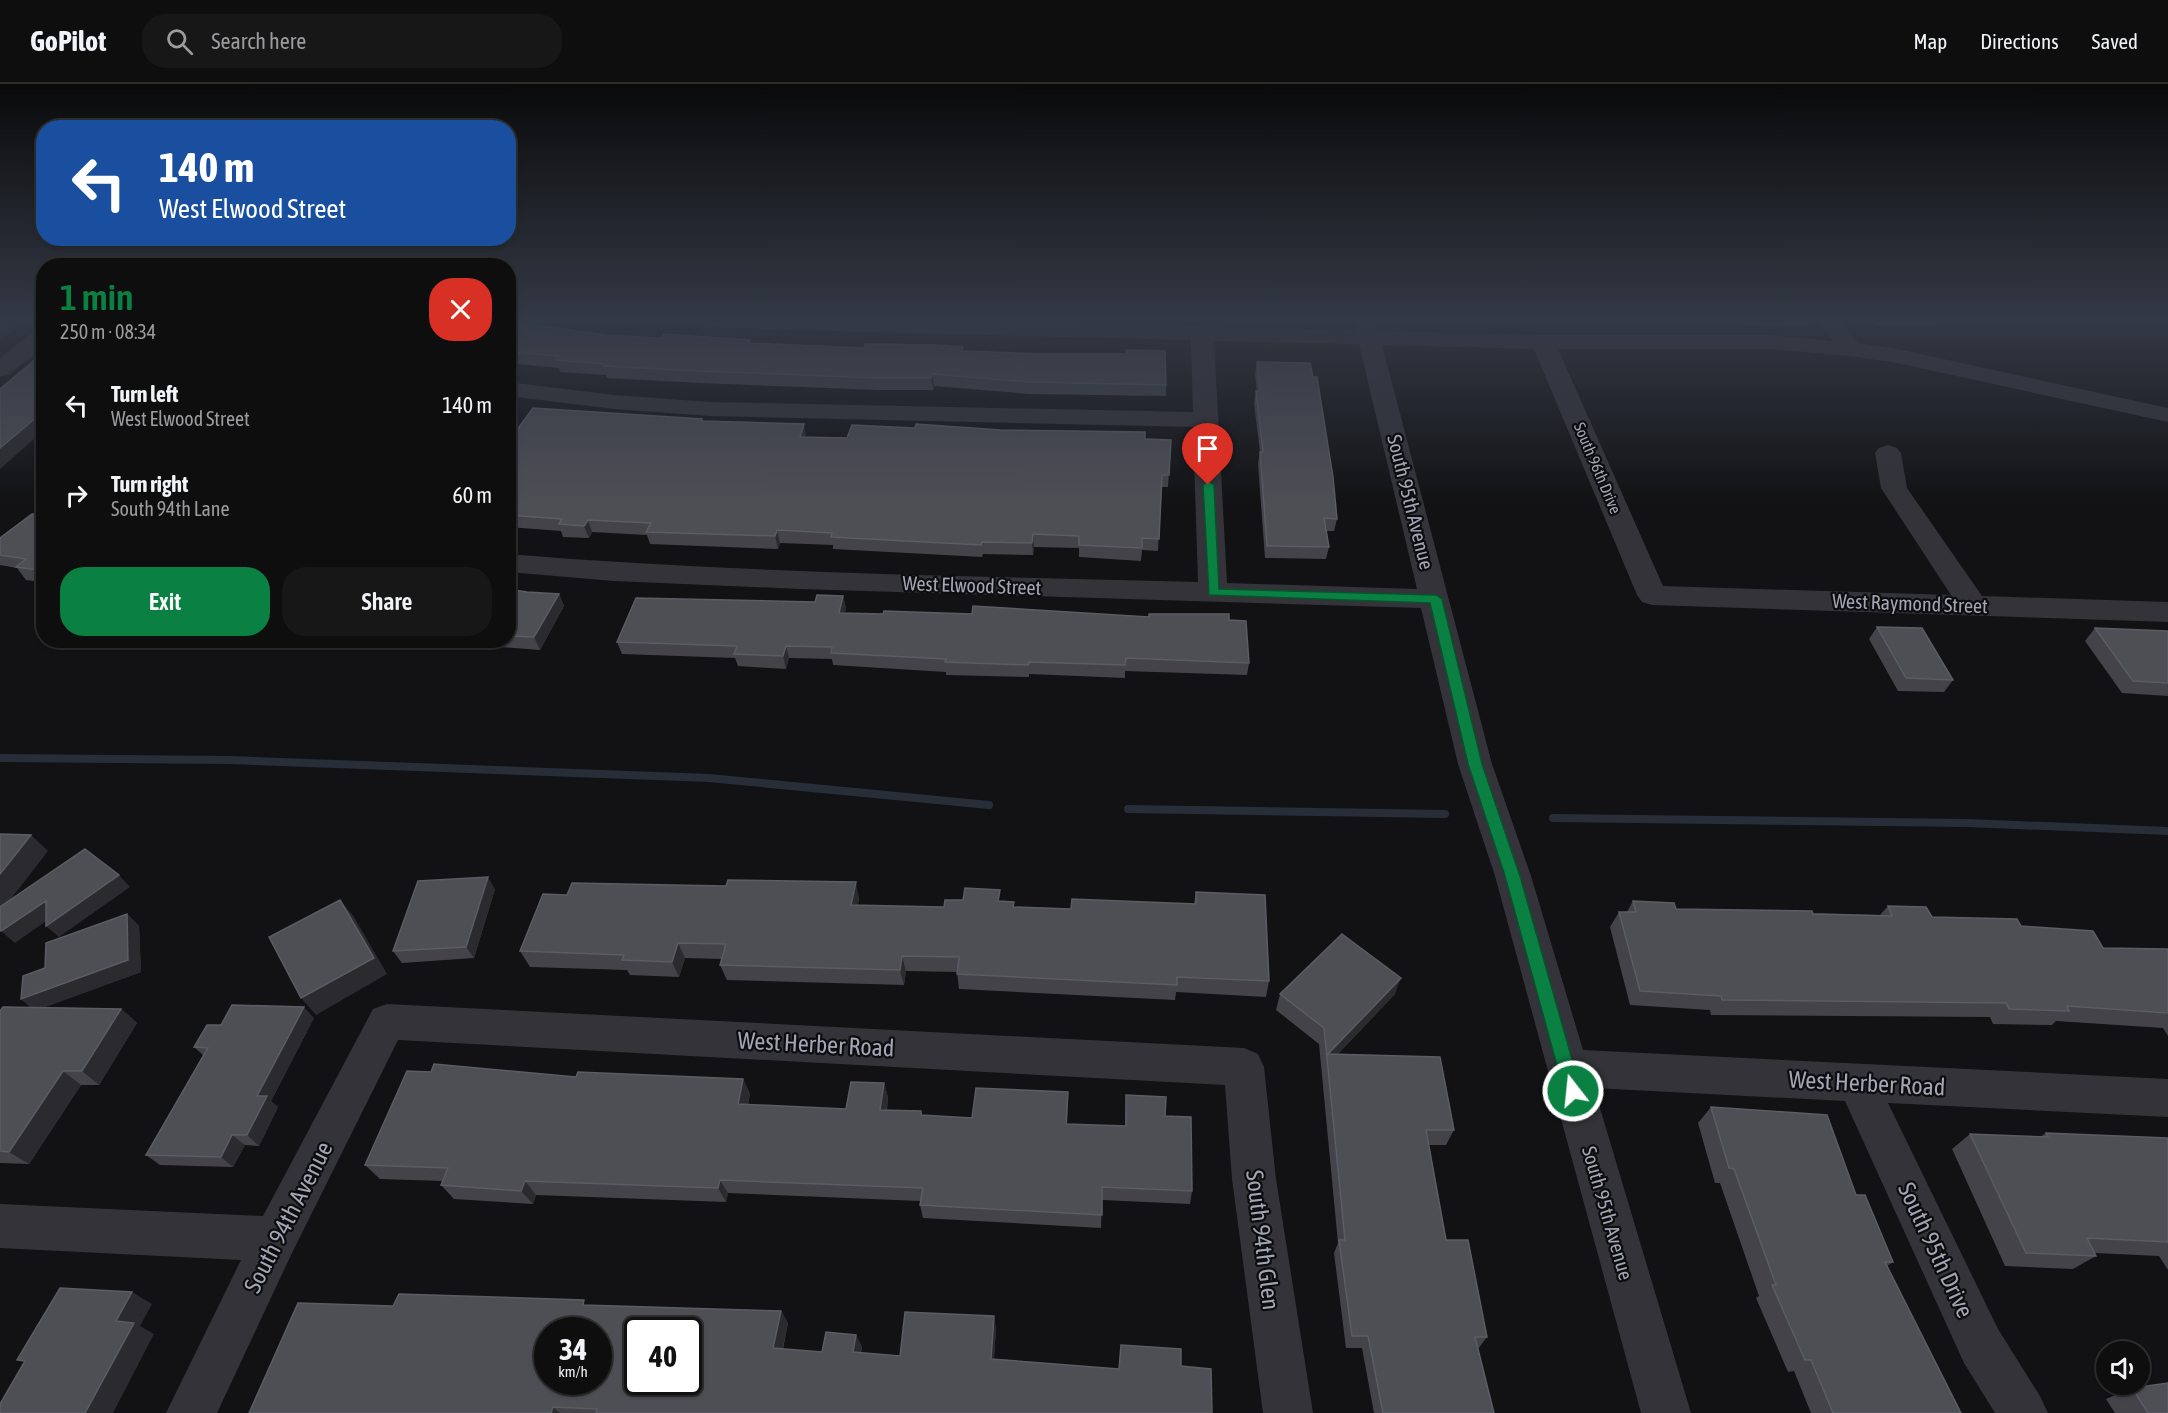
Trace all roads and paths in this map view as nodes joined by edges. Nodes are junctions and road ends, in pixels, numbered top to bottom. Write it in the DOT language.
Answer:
graph roads {
  1 [pos="1204,380"];
  2 [pos="1379,380"];
  3 [pos="1560,380"];
  4 [pos="2014,380"];
  5 [pos="516,389"];
  6 [pos="2168,416"];
  7 [pos="1206,420"];
  8 [pos="1888,453"];
  9 [pos="516,564"];
  10 [pos="1213,593"];
  11 [pos="1653,595"];
  12 [pos="1436,599"];
  13 [pos="1972,605"];
  14 [pos="2168,612"];
  15 [pos="387,1022"];
  16 [pos="1244,1067"];
  17 [pos="1566,1068"];
  18 [pos="1857,1082"];
  19 [pos="2168,1098"];
  20 [pos="0,1226"];
  21 [pos="276,1239"];
  22 [pos="191,1413"];
  23 [pos="1288,1413"];
  24 [pos="1666,1413"];
  25 [pos="2023,1413"];
  1 -- 7 [label="street"];
  2 -- 12 [label="street, South 95th Avenue"];
  3 -- 11 [label="street, South 96th Drive"];
  4 -- 6 [label="street"];
  5 -- 7 [label="street"];
  7 -- 10 [label="street"];
  8 -- 13 [label="street"];
  9 -- 10 [label="street, West Elwood Street"];
  10 -- 12 [label="street, West Elwood Street"];
  11 -- 13 [label="street, West Raymond Street"];
  12 -- 17 [label="street, South 95th Avenue"];
  13 -- 14 [label="street, West Raymond Street"];
  15 -- 16 [label="street, West Herber Road"];
  15 -- 21 [label="street, South 94th Avenue"];
  16 -- 23 [label="street, South 94th Glen"];
  17 -- 18 [label="street, West Herber Road"];
  17 -- 24 [label="street, South 95th Avenue"];
  18 -- 19 [label="street, West Herber Road"];
  18 -- 25 [label="street, South 95th Drive"];
  20 -- 21 [label="street"];
  21 -- 22 [label="street, South 94th Avenue"];
}
